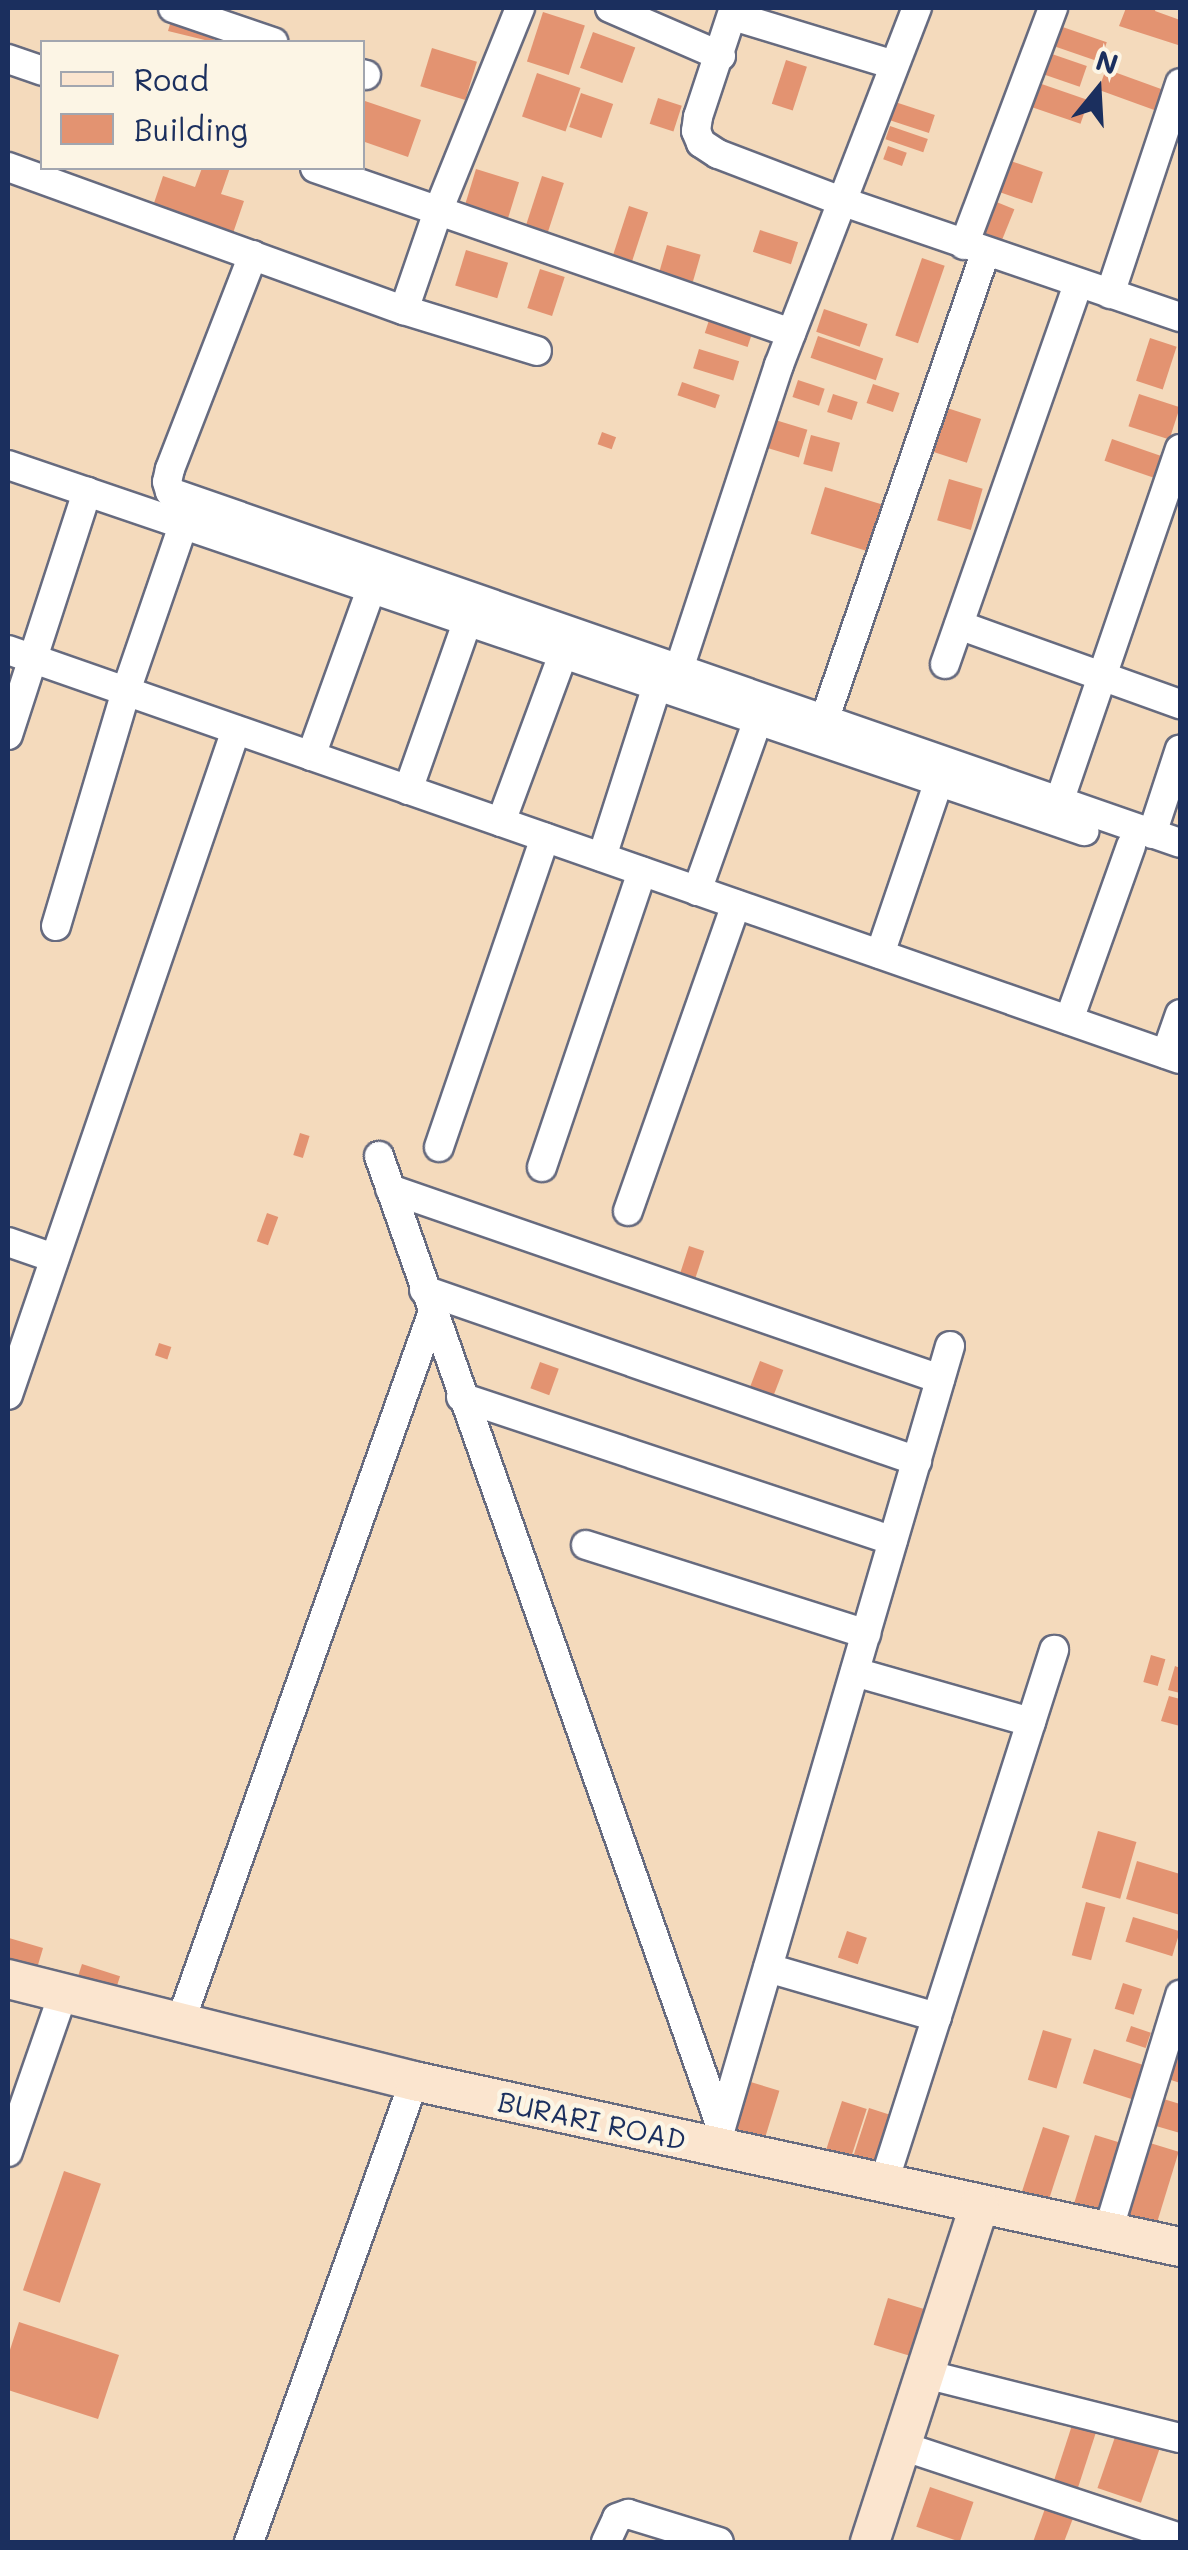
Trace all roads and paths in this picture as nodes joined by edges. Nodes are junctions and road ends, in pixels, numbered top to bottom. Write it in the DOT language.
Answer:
graph roads {
  1 [pos="173,8"];
  2 [pos="520,8"];
  3 [pos="610,8"];
  4 [pos="916,8"];
  5 [pos="1053,8"];
  6 [pos="734,12"];
  7 [pos="649,16"];
  8 [pos="267,40"];
  9 [pos="722,56"];
  10 [pos="8,58"];
  11 [pos="894,64"];
  12 [pos="40,70"];
  13 [pos="1180,83"];
  14 [pos="8,167"];
  15 [pos="320,170"];
  16 [pos="841,201"];
  17 [pos="438,211"];
  18 [pos="974,249"];
  19 [pos="253,255"];
  20 [pos="1078,284"];
  21 [pos="1110,294"];
  22 [pos="404,310"];
  23 [pos="1180,317"];
  24 [pos="791,333"];
  25 [pos="537,351"];
  26 [pos="1180,449"];
  27 [pos="8,464"];
  28 [pos="87,492"];
  29 [pos="183,525"];
  30 [pos="371,589"];
  31 [pos="467,622"];
  32 [pos="959,624"];
  33 [pos="563,654"];
  34 [pos="20,655"];
  35 [pos="946,664"];
  36 [pos="1101,676"];
  37 [pos="667,679"];
  38 [pos="126,691"];
  39 [pos="1180,704"];
  40 [pos="758,720"];
  41 [pos="824,721"];
  42 [pos="236,730"];
  43 [pos="8,735"];
  44 [pos="1180,749"];
  45 [pos="311,756"];
  46 [pos="939,782"];
  47 [pos="408,790"];
  48 [pos="1059,802"];
  49 [pos="500,822"];
  50 [pos="546,838"];
  51 [pos="1141,840"];
  52 [pos="1180,843"];
  53 [pos="602,857"];
  54 [pos="1180,863"];
  55 [pos="642,872"];
  56 [pos="697,890"];
  57 [pos="736,904"];
  58 [pos="56,926"];
  59 [pos="880,954"];
  60 [pos="1180,1014"];
  61 [pos="1069,1020"];
  62 [pos="1173,1057"];
  63 [pos="439,1147"];
  64 [pos="379,1156"];
  65 [pos="542,1167"];
  66 [pos="390,1189"];
  67 [pos="628,1212"];
  68 [pos="8,1242"];
  69 [pos="54,1258"];
  70 [pos="428,1302"];
  71 [pos="950,1346"];
  72 [pos="940,1379"];
  73 [pos="8,1395"];
  74 [pos="462,1397"];
  75 [pos="917,1460"];
  76 [pos="893,1542"];
  77 [pos="586,1545"];
  78 [pos="866,1634"];
  79 [pos="1054,1650"];
  80 [pos="855,1672"];
  81 [pos="1030,1722"];
  82 [pos="768,1968"];
  83 [pos="8,1979"];
  84 [pos="64,1991"];
  85 [pos="1180,1995"];
  86 [pos="937,2017"];
  87 [pos="180,2023"];
  88 [pos="414,2081"];
  89 [pos="718,2137"];
  90 [pos="8,2152"];
  91 [pos="883,2185"];
  92 [pos="980,2206"];
  93 [pos="1108,2232"];
  94 [pos="1180,2247"];
  95 [pos="925,2374"];
  96 [pos="1180,2438"];
  97 [pos="902,2446"];
  98 [pos="1180,2538"];
  99 [pos="249,2542"];
  100 [pos="606,2542"];
  101 [pos="718,2542"];
  102 [pos="870,2542"];
  1 -- 8 [label="street"];
  2 -- 17 [label="street"];
  3 -- 7 [label="street"];
  4 -- 11 [label="street"];
  5 -- 18 [label="street"];
  6 -- 9 [label="street"];
  6 -- 11 [label="street"];
  7 -- 9 [label="street"];
  9 -- 16 [label="street"];
  10 -- 12 [label="street"];
  11 -- 16 [label="street"];
  13 -- 21 [label="street"];
  14 -- 19 [label="street"];
  15 -- 17 [label="street"];
  16 -- 18 [label="street"];
  16 -- 24 [label="street"];
  17 -- 22 [label="street"];
  17 -- 24 [label="street"];
  18 -- 20 [label="street"];
  18 -- 41 [label="street"];
  19 -- 22 [label="street"];
  19 -- 37 [label="street"];
  20 -- 21 [label="street"];
  20 -- 32 [label="street"];
  21 -- 23 [label="street"];
  22 -- 25 [label="street"];
  24 -- 37 [label="street"];
  26 -- 36 [label="street"];
  27 -- 28 [label="street"];
  28 -- 29 [label="street"];
  28 -- 34 [label="street"];
  29 -- 30 [label="street"];
  29 -- 38 [label="street"];
  30 -- 31 [label="street"];
  30 -- 45 [label="street"];
  31 -- 33 [label="street"];
  31 -- 47 [label="street"];
  32 -- 35 [label="street"];
  32 -- 36 [label="street"];
  33 -- 37 [label="street"];
  33 -- 49 [label="street"];
  34 -- 38 [label="street"];
  34 -- 43 [label="street"];
  36 -- 39 [label="street"];
  36 -- 48 [label="street"];
  37 -- 40 [label="street"];
  37 -- 41 [label="street"];
  37 -- 53 [label="street"];
  38 -- 42 [label="street"];
  38 -- 58 [label="street"];
  40 -- 46 [label="street"];
  40 -- 56 [label="street"];
  41 -- 48 [label="street"];
  42 -- 45 [label="street"];
  42 -- 69 [label="street"];
  44 -- 51 [label="street"];
  45 -- 47 [label="street"];
  46 -- 51 [label="street"];
  46 -- 59 [label="street"];
  47 -- 49 [label="street"];
  48 -- 51 [label="street"];
  49 -- 50 [label="street"];
  50 -- 53 [label="street"];
  50 -- 63 [label="street"];
  51 -- 52 [label="street"];
  51 -- 54 [label="street"];
  51 -- 61 [label="street"];
  53 -- 55 [label="street"];
  55 -- 56 [label="street"];
  55 -- 65 [label="street"];
  56 -- 57 [label="street"];
  57 -- 59 [label="street"];
  57 -- 67 [label="street"];
  59 -- 61 [label="street"];
  60 -- 62 [label="street"];
  61 -- 62 [label="street"];
  64 -- 66 [label="street"];
  66 -- 70 [label="street"];
  66 -- 72 [label="street"];
  68 -- 69 [label="street"];
  69 -- 73 [label="street"];
  70 -- 74 [label="street"];
  70 -- 75 [label="street"];
  70 -- 87 [label="street"];
  71 -- 72 [label="street"];
  72 -- 75 [label="street"];
  74 -- 76 [label="street"];
  74 -- 89 [label="street"];
  75 -- 76 [label="street"];
  76 -- 78 [label="street"];
  77 -- 78 [label="street"];
  78 -- 80 [label="street"];
  79 -- 81 [label="street"];
  80 -- 81 [label="street"];
  80 -- 82 [label="street"];
  81 -- 86 [label="street"];
  82 -- 86 [label="street"];
  82 -- 89 [label="street"];
  83 -- 84 [label="main road, BURARI ROAD"];
  84 -- 87 [label="main road, BURARI ROAD"];
  84 -- 90 [label="street"];
  85 -- 93 [label="street"];
  86 -- 91 [label="street"];
  87 -- 88 [label="main road, BURARI ROAD"];
  88 -- 89 [label="main road, BURARI ROAD"];
  88 -- 99 [label="street"];
  89 -- 91 [label="main road, BURARI ROAD"];
  91 -- 92 [label="main road, BURARI ROAD"];
  92 -- 93 [label="main road, BURARI ROAD"];
  92 -- 95 [label="main road"];
  93 -- 94 [label="main road, BURARI ROAD"];
  95 -- 96 [label="street"];
  95 -- 97 [label="main road"];
  97 -- 98 [label="street"];
  97 -- 102 [label="main road"];
  100 -- 101 [label="street"];
}
